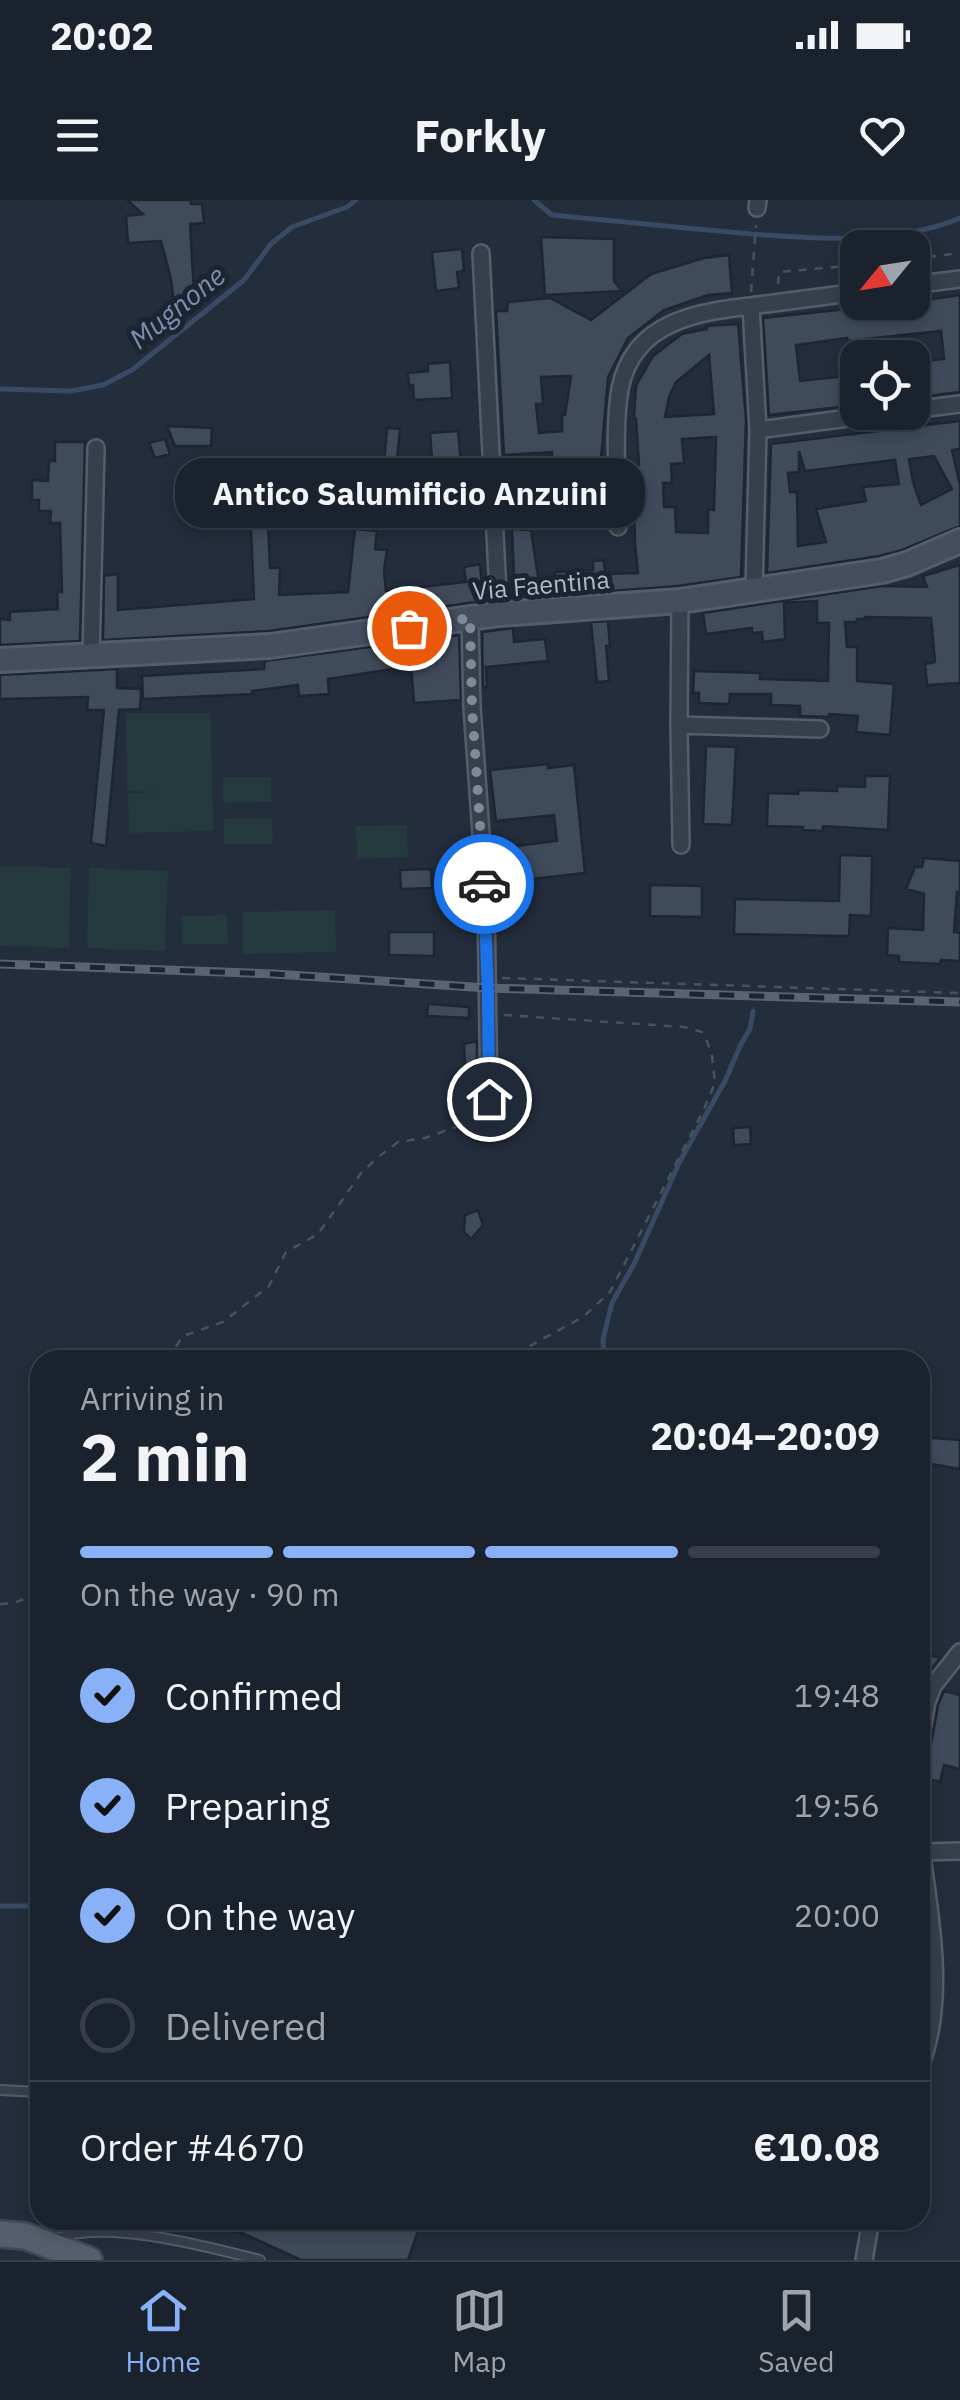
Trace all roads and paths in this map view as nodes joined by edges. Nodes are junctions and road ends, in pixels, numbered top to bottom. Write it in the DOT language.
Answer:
graph roads {
  1 [pos="758,204"];
  2 [pos="481,253"];
  3 [pos="960,253"];
  4 [pos="930,257"];
  5 [pos="840,267"];
  6 [pos="960,279"];
  7 [pos="930,283"];
  8 [pos="778,284"];
  9 [pos="840,294"];
  10 [pos="750,306"];
  11 [pos="960,404"];
  12 [pos="930,408"];
  13 [pos="840,419"];
  14 [pos="758,430"];
  15 [pos="96,448"];
  16 [pos="618,526"];
  17 [pos="960,541"];
  18 [pos="754,589"];
  19 [pos="680,601"];
  20 [pos="499,614"];
  21 [pos="470,618"];
  22 [pos="91,656"];
  23 [pos="0,660"];
  24 [pos="679,725"];
  25 [pos="820,729"];
  26 [pos="682,845"];
  27 [pos="488,977"];
  28 [pos="960,993"];
  29 [pos="488,1014"];
  30 [pos="489,1099"];
  31 [pos="174,1350"];
  32 [pos="523,1350"];
  33 [pos="30,1596"];
  34 [pos="0,1604"];
  35 [pos="960,1652"];
  36 [pos="930,1694"];
  37 [pos="930,1849"];
  38 [pos="960,1851"];
  39 [pos="930,1926"];
  40 [pos="930,2030"];
  41 [pos="0,2090"];
  42 [pos="30,2092"];
  43 [pos="870,2230"];
  44 [pos="0,2234"];
  45 [pos="49,2243"];
  46 [pos="89,2260"];
  47 [pos="260,2260"];
  48 [pos="864,2260"];
  1 -- 10 [label="path"];
  2 -- 20 [label="street"];
  3 -- 4 [label="path"];
  5 -- 8 [label="path"];
  6 -- 7 [label="street"];
  9 -- 10 [label="street"];
  10 -- 14 [label="street"];
  10 -- 16 [label="street"];
  11 -- 12 [label="street"];
  13 -- 14 [label="street"];
  14 -- 18 [label="street"];
  15 -- 22 [label="street"];
  17 -- 18 [label="street, Via Faentina"];
  18 -- 19 [label="street, Via Faentina"];
  19 -- 20 [label="street, Via Faentina"];
  19 -- 24 [label="street"];
  20 -- 21 [label="street, Via Faentina"];
  21 -- 22 [label="street, Via Faentina"];
  21 -- 27 [label="street"];
  22 -- 23 [label="street, Via Faentina"];
  24 -- 25 [label="street"];
  24 -- 26 [label="street"];
  27 -- 28 [label="path"];
  27 -- 29 [label="street"];
  29 -- 30 [label="street"];
  29 -- 32 [label="path"];
  30 -- 31 [label="path"];
  33 -- 34 [label="path"];
  35 -- 36 [label="street"];
  37 -- 38 [label="street"];
  39 -- 40 [label="street"];
  41 -- 42 [label="lane"];
  43 -- 48 [label="street"];
  44 -- 45 [label="main road"];
  45 -- 46 [label="main road"];
  45 -- 47 [label="lane"];
}
